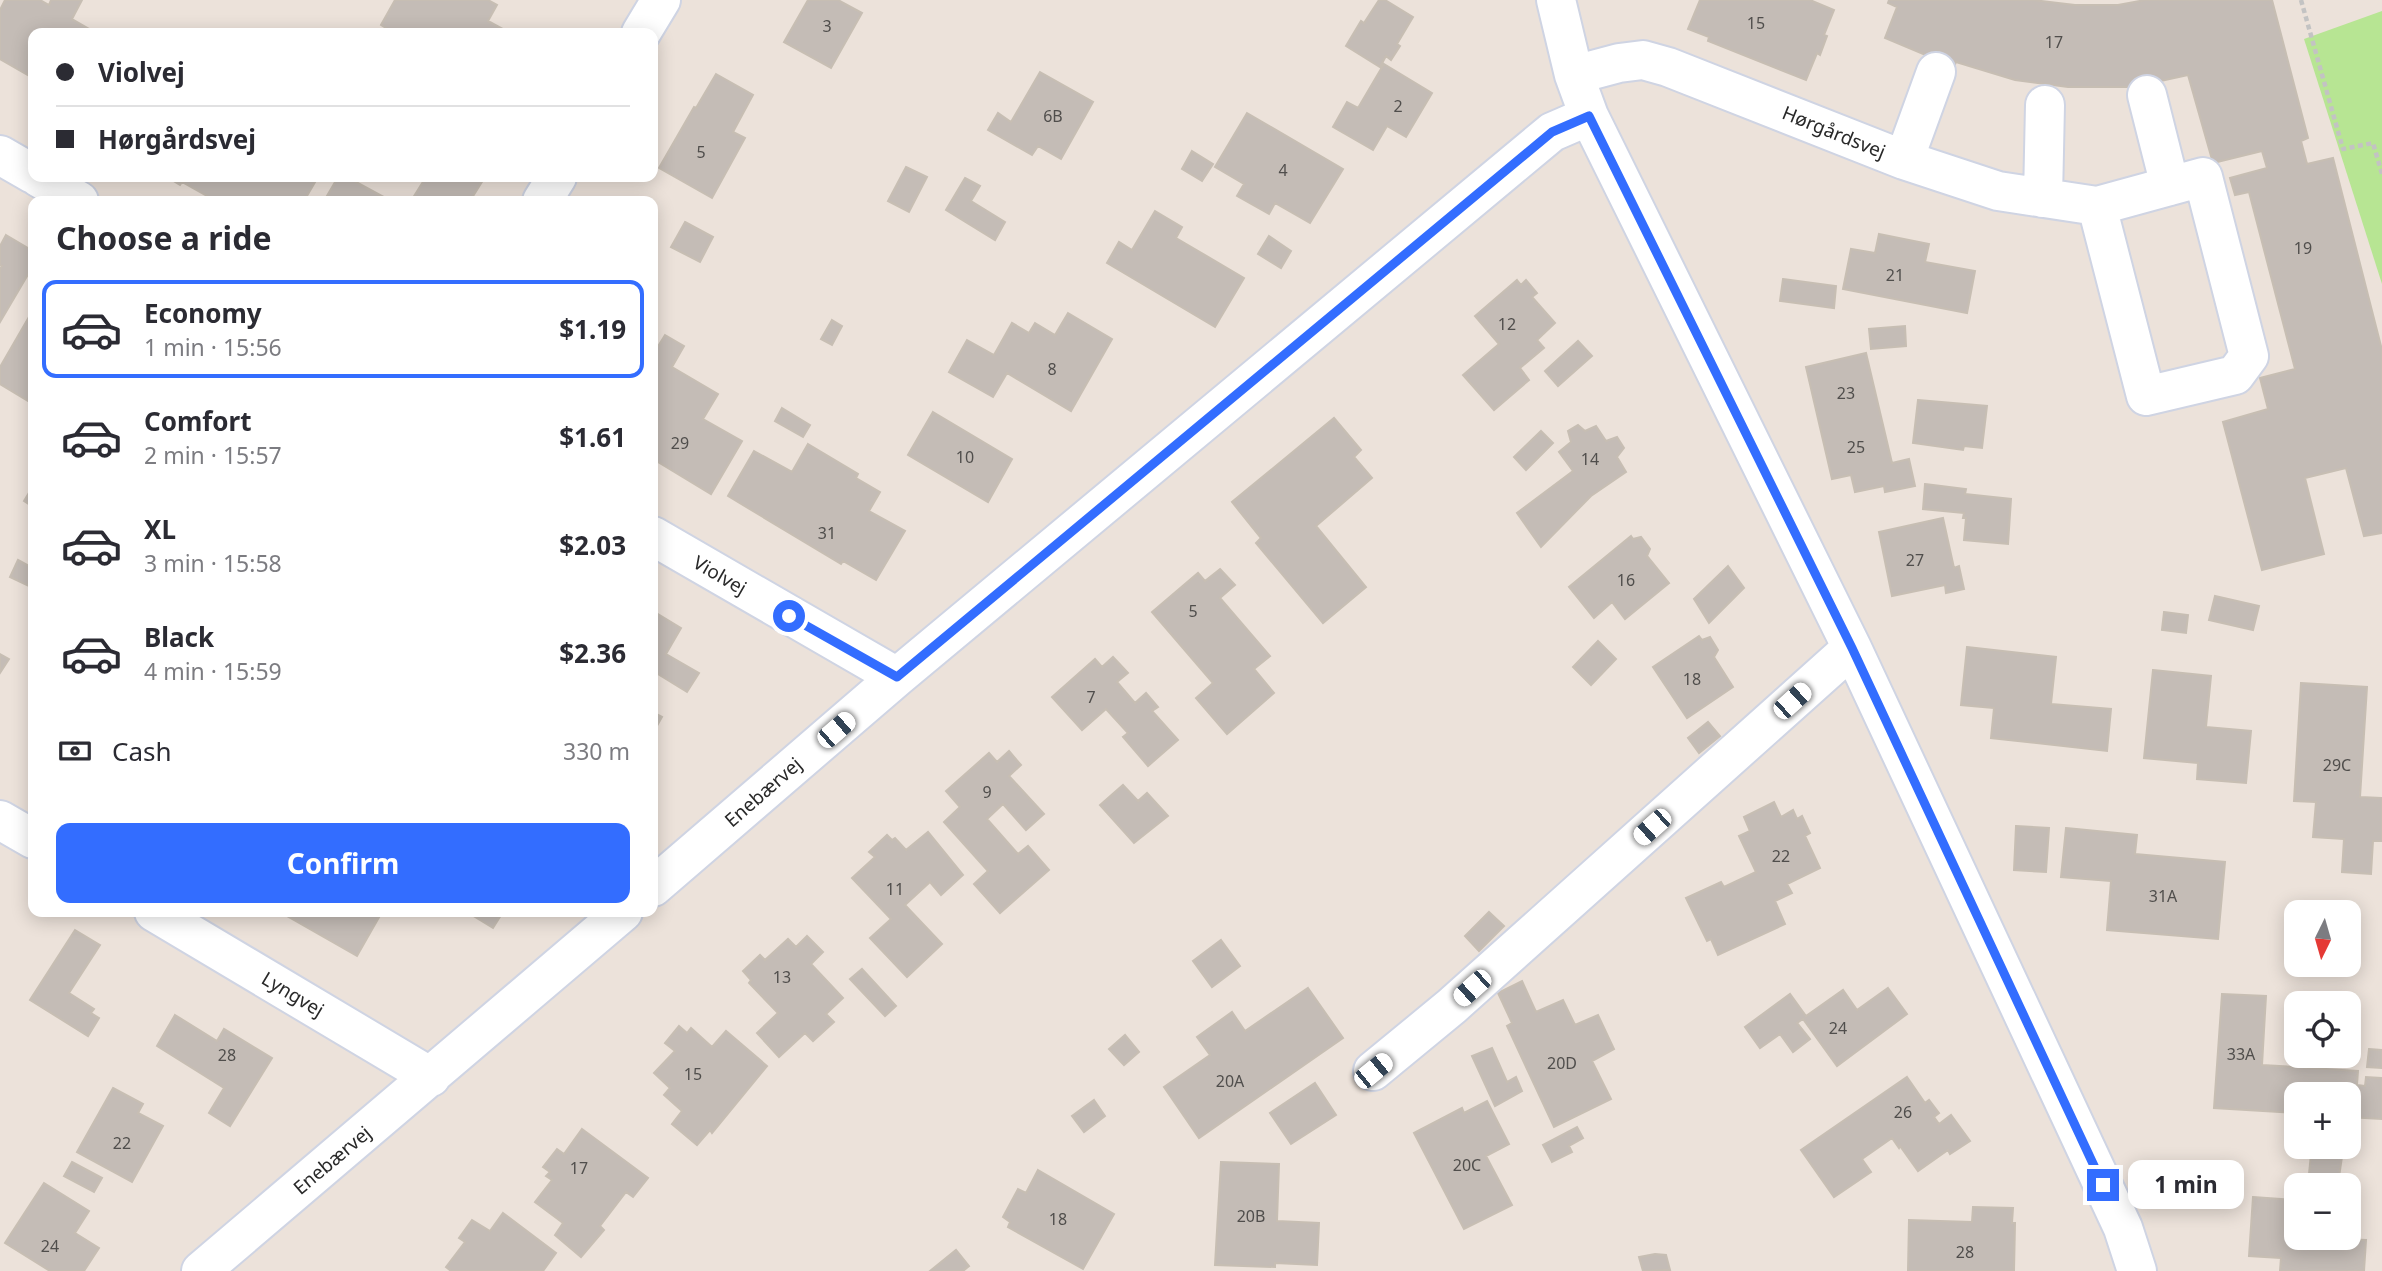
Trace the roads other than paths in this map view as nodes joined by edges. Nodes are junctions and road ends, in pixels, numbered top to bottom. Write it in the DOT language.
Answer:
graph roads {
  1 [pos="660,0"];
  2 [pos="1556,0"];
  3 [pos="644,28"];
  4 [pos="1936,72"];
  5 [pos="1574,75"];
  6 [pos="2147,95"];
  7 [pos="2045,105"];
  8 [pos="1589,116"];
  9 [pos="0,155"];
  10 [pos="1904,160"];
  11 [pos="28,171"];
  12 [pos="47,182"];
  13 [pos="2170,186"];
  14 [pos="70,196"];
  15 [pos="2043,198"];
  16 [pos="2096,206"];
  17 [pos="658,539"];
  18 [pos="1852,648"];
  19 [pos="897,677"];
  20 [pos="0,820"];
  21 [pos="28,836"];
  22 [pos="658,883"];
  23 [pos="162,917"];
  24 [pos="617,917"];
  25 [pos="1373,1071"];
  26 [pos="431,1077"];
  27 [pos="201,1271"];
  28 [pos="2137,1271"];
  1 -- 3 [label="street"];
  2 -- 5 [label="street"];
  4 -- 10 [label="street"];
  5 -- 8 [label="street"];
  5 -- 10 [label="street, Hørgårdsvej"];
  6 -- 13 [label="street"];
  7 -- 15 [label="street"];
  8 -- 18 [label="street"];
  8 -- 19 [label="street, Enebærvej"];
  9 -- 11 [label="street"];
  10 -- 15 [label="street, Hørgårdsvej"];
  12 -- 14 [label="street"];
  13 -- 16 [label="street"];
  13 -- 16 [label="street"];
  15 -- 16 [label="street, Hørgårdsvej"];
  17 -- 19 [label="street, Violvej"];
  18 -- 25 [label="street"];
  18 -- 28 [label="street"];
  19 -- 22 [label="street, Enebærvej"];
  20 -- 21 [label="street"];
  23 -- 26 [label="street, Lyngvej"];
  24 -- 26 [label="street, Enebærvej"];
  26 -- 27 [label="street, Enebærvej"];
}
